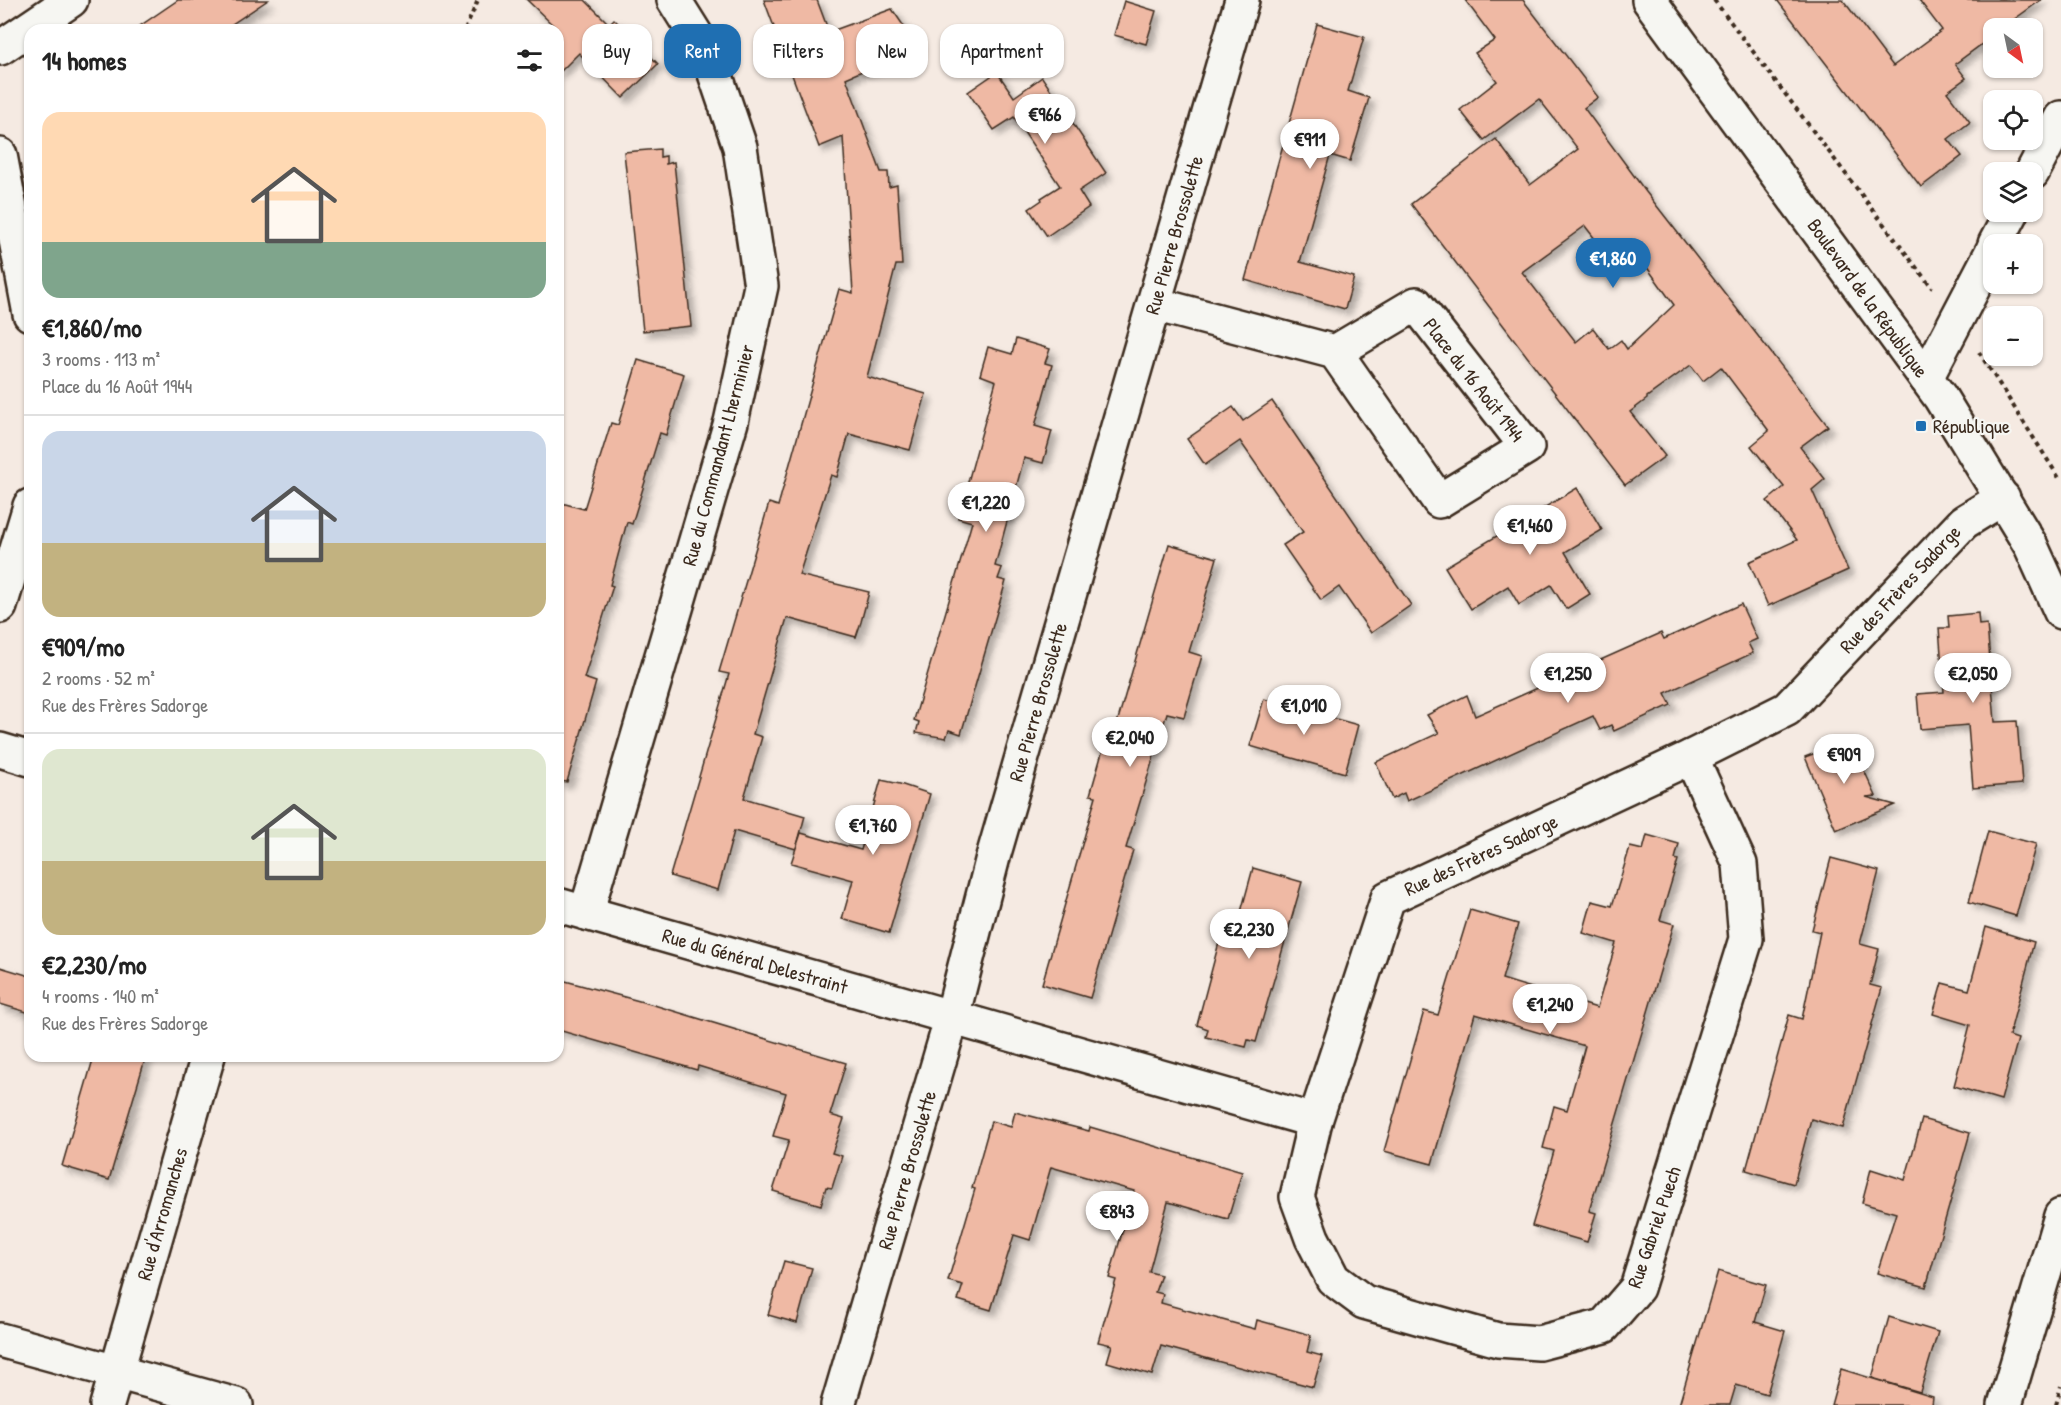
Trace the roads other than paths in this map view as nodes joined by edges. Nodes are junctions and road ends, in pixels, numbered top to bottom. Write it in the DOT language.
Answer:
graph roads {
  1 [pos="71,0"];
  2 [pos="674,0"];
  3 [pos="1242,0"];
  4 [pos="1649,0"];
  5 [pos="36,24"];
  6 [pos="24,32"];
  7 [pos="0,48"];
  8 [pos="2057,134"];
  9 [pos="0,155"];
  10 [pos="2039,162"];
  11 [pos="1983,267"];
  12 [pos="24,282"];
  13 [pos="1154,304"];
  14 [pos="1335,352"];
  15 [pos="1926,378"];
  16 [pos="2003,498"];
  17 [pos="24,526"];
  18 [pos="0,606"];
  19 [pos="2061,612"];
  20 [pos="0,750"];
  21 [pos="24,757"];
  22 [pos="1691,757"];
  23 [pos="572,909"];
  24 [pos="952,1017"];
  25 [pos="206,1062"];
  26 [pos="1315,1120"];
  27 [pos="2061,1216"];
  28 [pos="0,1340"];
  29 [pos="117,1372"];
  30 [pos="107,1405"];
  31 [pos="236,1405"];
  32 [pos="838,1405"];
  33 [pos="2005,1405"];
  1 -- 5 [label="street"];
  2 -- 23 [label="street, Rue du Commandant Lherminier"];
  3 -- 13 [label="street, Rue Pierre Brossolette"];
  4 -- 15 [label="street, Boulevard de la République"];
  6 -- 7 [label="street"];
  8 -- 10 [label="street"];
  9 -- 12 [label="street"];
  11 -- 15 [label="street"];
  13 -- 14 [label="street"];
  13 -- 24 [label="street, Rue Pierre Brossolette"];
  14 -- 14 [label="street, Place du 16 Août 1944"];
  15 -- 16 [label="street, Boulevard de la République"];
  16 -- 19 [label="street, Boulevard de la République"];
  16 -- 22 [label="street, Rue des Frères Sadorge"];
  17 -- 18 [label="street"];
  20 -- 21 [label="street"];
  22 -- 26 [label="street, Rue des Frères Sadorge"];
  22 -- 26 [label="street, Rue Gabriel Puech"];
  23 -- 24 [label="street, Rue du Général Delestraint"];
  24 -- 26 [label="street"];
  24 -- 32 [label="street, Rue Pierre Brossolette"];
  25 -- 29 [label="street, Rue d'Arromanches"];
  27 -- 33 [label="street"];
  28 -- 29 [label="street"];
  29 -- 30 [label="street, Rue d'Arromanches"];
  29 -- 31 [label="street"];
}
